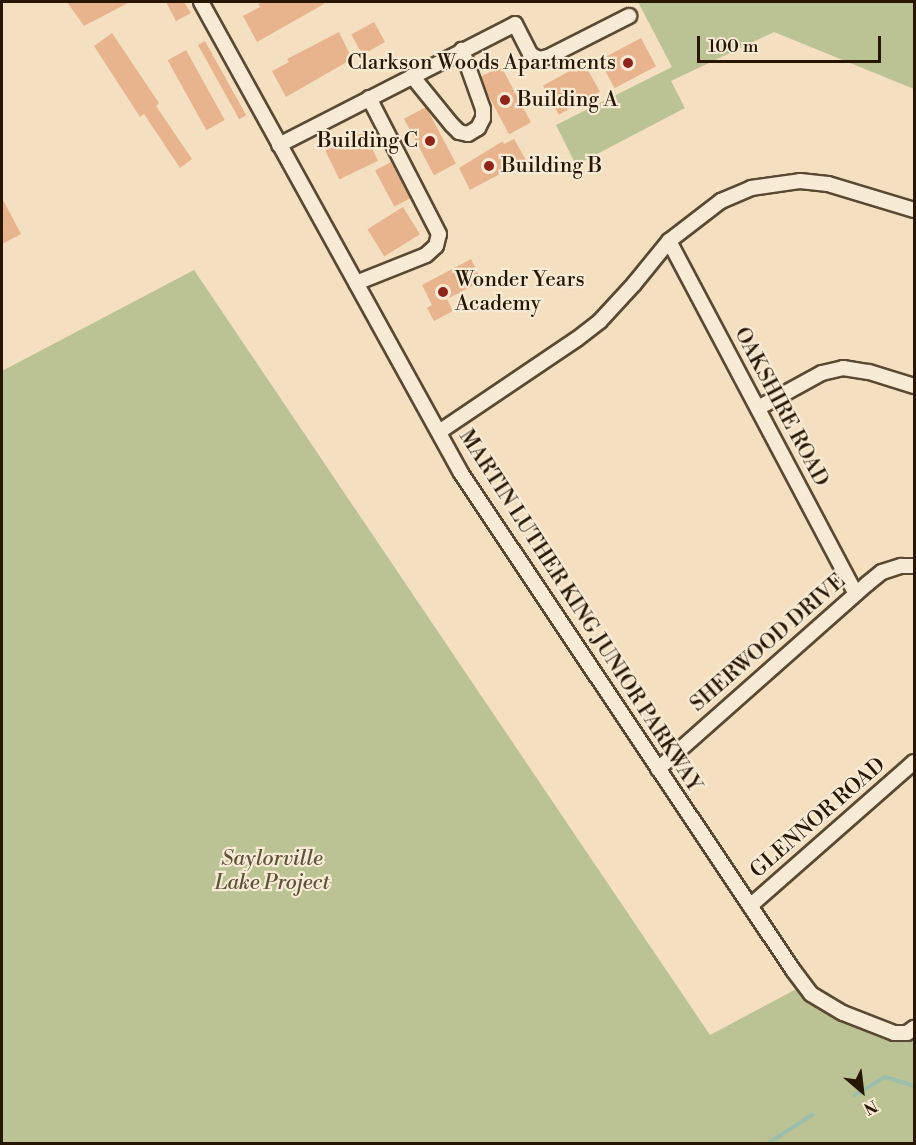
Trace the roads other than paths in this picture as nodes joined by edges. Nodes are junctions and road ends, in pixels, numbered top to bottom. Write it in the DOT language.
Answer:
graph roads {
  1 [pos="201,2"];
  2 [pos="629,16"];
  3 [pos="462,50"];
  4 [pos="412,76"];
  5 [pos="369,98"];
  6 [pos="279,145"];
  7 [pos="915,210"];
  8 [pos="669,241"];
  9 [pos="356,283"];
  10 [pos="915,386"];
  11 [pos="758,408"];
  12 [pos="439,432"];
  13 [pos="915,566"];
  14 [pos="856,594"];
  15 [pos="915,762"];
  16 [pos="658,769"];
  17 [pos="750,906"];
  18 [pos="915,1028"];
  1 -- 6 [label="street, MARTIN LUTHER KING JUNIOR PARKWAY"];
  2 -- 3 [label="street"];
  3 -- 4 [label="street"];
  3 -- 4 [label="street"];
  4 -- 5 [label="street"];
  5 -- 6 [label="street"];
  5 -- 9 [label="street"];
  6 -- 9 [label="street, MARTIN LUTHER KING JUNIOR PARKWAY"];
  7 -- 8 [label="street"];
  8 -- 11 [label="street, OAKSHIRE ROAD"];
  8 -- 12 [label="street"];
  9 -- 12 [label="street, MARTIN LUTHER KING JUNIOR PARKWAY"];
  10 -- 11 [label="street"];
  11 -- 14 [label="street, OAKSHIRE ROAD"];
  12 -- 16 [label="street, MARTIN LUTHER KING JUNIOR PARKWAY"];
  13 -- 14 [label="street, SHERWOOD DRIVE"];
  14 -- 16 [label="street, SHERWOOD DRIVE"];
  15 -- 17 [label="street, GLENNOR ROAD"];
  16 -- 17 [label="street, MARTIN LUTHER KING JUNIOR PARKWAY"];
  17 -- 18 [label="street, MARTIN LUTHER KING JUNIOR PARKWAY"];
}
